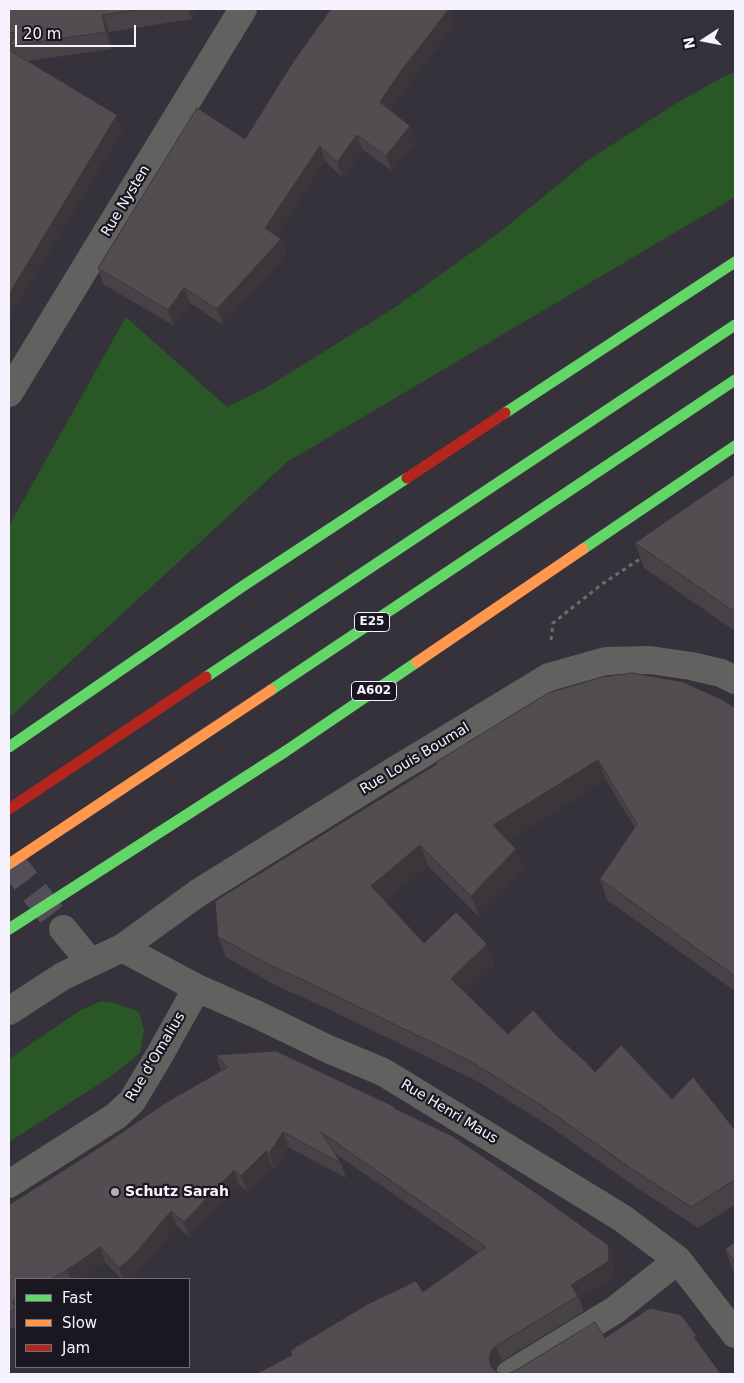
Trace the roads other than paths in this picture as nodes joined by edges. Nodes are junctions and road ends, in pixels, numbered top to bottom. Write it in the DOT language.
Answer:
graph roads {
  1 [pos="243,9"];
  2 [pos="735,262"];
  3 [pos="735,325"];
  4 [pos="735,380"];
  5 [pos="9,393"];
  6 [pos="735,446"];
  7 [pos="735,680"];
  8 [pos="9,747"];
  9 [pos="9,809"];
  10 [pos="9,864"];
  11 [pos="9,929"];
  12 [pos="63,929"];
  13 [pos="122,948"];
  14 [pos="90,963"];
  15 [pos="197,988"];
  16 [pos="9,1010"];
  17 [pos="9,1184"];
  18 [pos="678,1260"];
  19 [pos="735,1334"];
  20 [pos="510,1374"];
  1 -- 5 [label="street, Rue Nysten"];
  2 -- 8 [label="highway"];
  3 -- 9 [label="highway"];
  4 -- 10 [label="highway, E25"];
  6 -- 11 [label="highway, A602"];
  7 -- 13 [label="street, Rue Louis Boumal"];
  12 -- 14 [label="street"];
  13 -- 14 [label="street"];
  13 -- 15 [label="street, Rue Henri Maus"];
  14 -- 16 [label="street"];
  15 -- 17 [label="street, Rue d'Omalius"];
  15 -- 18 [label="street, Rue Henri Maus"];
  18 -- 19 [label="street, Rue Henri Maus"];
  18 -- 20 [label="street"];
}
